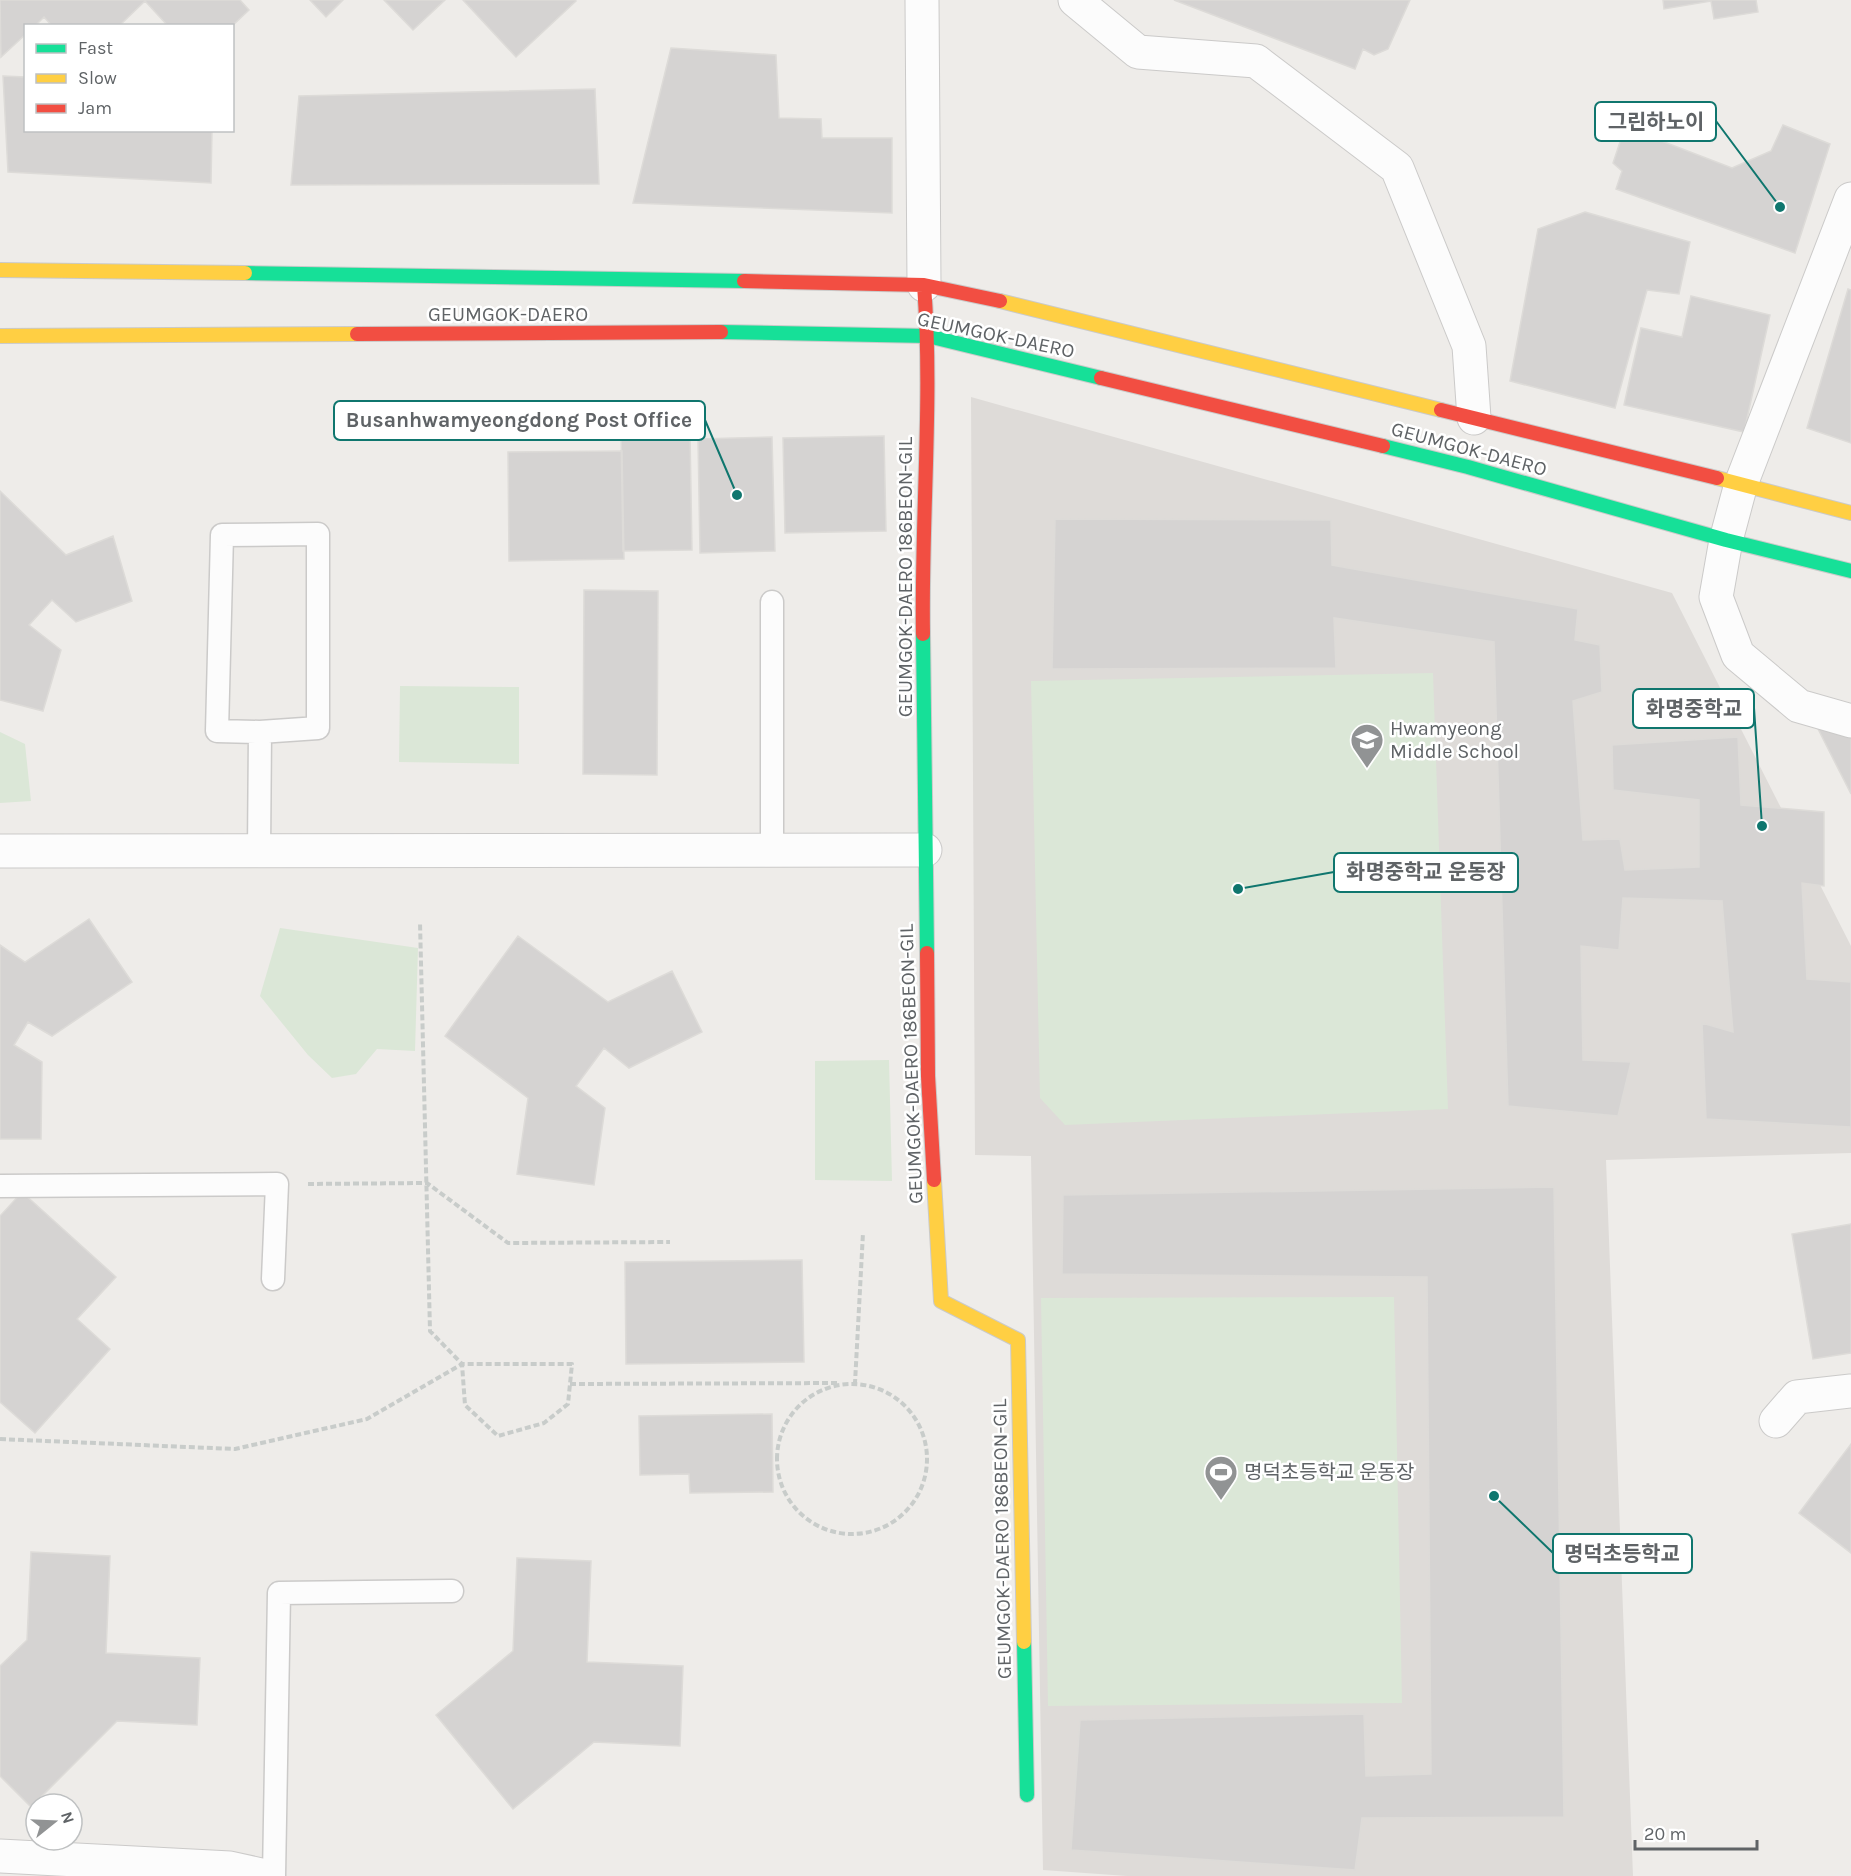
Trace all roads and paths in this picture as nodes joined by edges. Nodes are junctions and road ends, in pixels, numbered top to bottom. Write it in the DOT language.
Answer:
graph roads {
  1 [pos="922,0"];
  2 [pos="1075,0"];
  3 [pos="1851,199"];
  4 [pos="0,270"];
  5 [pos="924,285"];
  6 [pos="0,336"];
  7 [pos="928,336"];
  8 [pos="1474,418"];
  9 [pos="1741,484"];
  10 [pos="1851,513"];
  11 [pos="1726,540"];
  12 [pos="1851,571"];
  13 [pos="771,602"];
  14 [pos="1851,721"];
  15 [pos="260,732"];
  16 [pos="259,850"];
  17 [pos="772,850"];
  18 [pos="925,850"];
  19 [pos="0,851"];
  20 [pos="420,922"];
  21 [pos="427,1183"];
  22 [pos="277,1184"];
  23 [pos="0,1186"];
  24 [pos="863,1233"];
  25 [pos="670,1242"];
  26 [pos="273,1279"];
  27 [pos="462,1364"];
  28 [pos="855,1383"];
  29 [pos="570,1384"];
  30 [pos="1851,1391"];
  31 [pos="1776,1420"];
  32 [pos="0,1439"];
  33 [pos="452,1592"];
  34 [pos="1027,1795"];
  35 [pos="0,1856"];
  36 [pos="266,1876"];
  37 [pos="274,1876"];
  1 -- 5 [label="street"];
  2 -- 8 [label="street"];
  3 -- 9 [label="street"];
  4 -- 5 [label="main road, GEUMGOK-DAERO"];
  5 -- 7 [label="main road, GEUMGOK-DAERO 186BEON-GIL"];
  5 -- 8 [label="main road, GEUMGOK-DAERO"];
  6 -- 7 [label="main road, GEUMGOK-DAERO"];
  7 -- 11 [label="main road, GEUMGOK-DAERO"];
  7 -- 18 [label="main road, GEUMGOK-DAERO 186BEON-GIL"];
  8 -- 9 [label="main road, GEUMGOK-DAERO"];
  9 -- 10 [label="main road, GEUMGOK-DAERO"];
  9 -- 11 [label="street"];
  11 -- 12 [label="main road, GEUMGOK-DAERO"];
  11 -- 14 [label="street"];
  13 -- 17 [label="lane"];
  15 -- 15 [label="lane"];
  15 -- 16 [label="lane"];
  16 -- 17 [label="street"];
  16 -- 19 [label="street"];
  17 -- 18 [label="street"];
  18 -- 34 [label="main road, GEUMGOK-DAERO 186BEON-GIL"];
  20 -- 21 [label="path"];
  21 -- 22 [label="path"];
  21 -- 25 [label="path"];
  21 -- 27 [label="path"];
  22 -- 23 [label="lane"];
  22 -- 26 [label="lane"];
  24 -- 28 [label="path"];
  27 -- 29 [label="path"];
  27 -- 29 [label="path"];
  27 -- 32 [label="path"];
  28 -- 28 [label="path"];
  28 -- 29 [label="path"];
  30 -- 31 [label="street"];
  33 -- 37 [label="lane"];
  35 -- 36 [label="street"];
}
